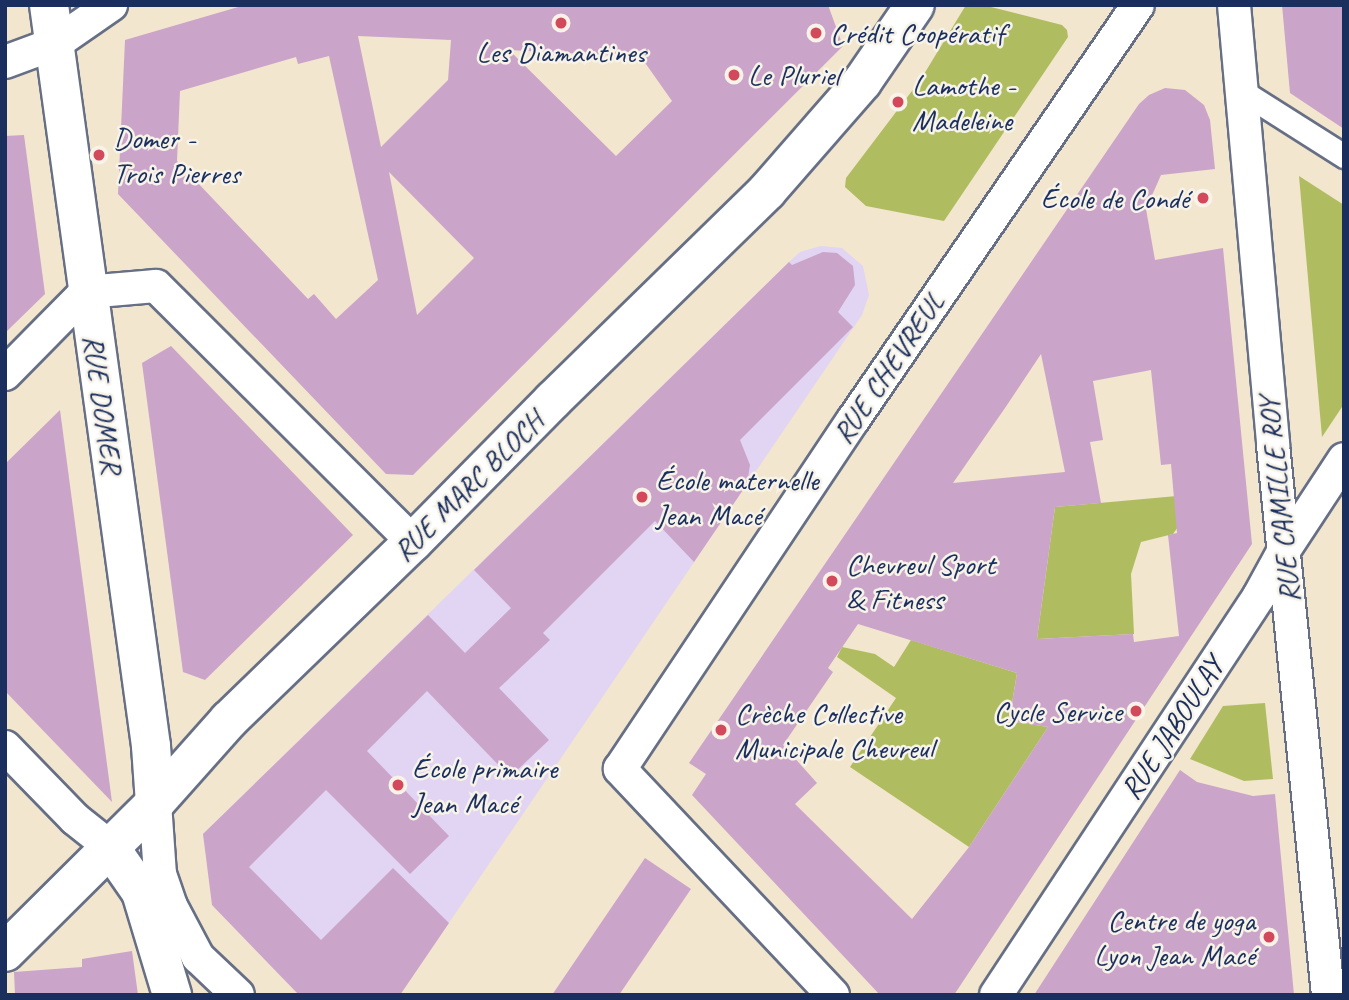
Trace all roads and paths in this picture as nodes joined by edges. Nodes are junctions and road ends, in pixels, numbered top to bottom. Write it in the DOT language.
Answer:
graph roads {
  1 [pos="49,5"];
  2 [pos="111,5"];
  3 [pos="915,5"];
  4 [pos="1138,5"];
  5 [pos="1234,5"];
  6 [pos="56,43"];
  7 [pos="5,62"];
  8 [pos="1240,90"];
  9 [pos="1344,156"];
  10 [pos="86,292"];
  11 [pos="5,374"];
  12 [pos="1344,459"];
  13 [pos="414,542"];
  14 [pos="1283,552"];
  15 [pos="5,747"];
  16 [pos="155,803"];
  17 [pos="109,846"];
  18 [pos="5,952"];
  19 [pos="172,995"];
  20 [pos="238,995"];
  21 [pos="833,995"];
  22 [pos="996,995"];
  23 [pos="1328,995"];
  1 -- 6 [label="main road, RUE DOMER"];
  2 -- 6 [label="street"];
  3 -- 13 [label="main road, RUE MARC BLOCH"];
  4 -- 21 [label="street, RUE CHEVREUL"];
  5 -- 8 [label="street, RUE CAMILLE ROY"];
  6 -- 7 [label="street"];
  6 -- 10 [label="main road, RUE DOMER"];
  8 -- 9 [label="street"];
  8 -- 14 [label="street, RUE CAMILLE ROY"];
  10 -- 11 [label="street"];
  10 -- 13 [label="street"];
  10 -- 16 [label="main road, RUE DOMER"];
  12 -- 14 [label="street, RUE JABOULAY"];
  13 -- 16 [label="main road, RUE MARC BLOCH"];
  14 -- 22 [label="street, RUE JABOULAY"];
  14 -- 23 [label="street, RUE CAMILLE ROY"];
  15 -- 17 [label="street"];
  16 -- 17 [label="main road, RUE MARC BLOCH"];
  16 -- 20 [label="street"];
  17 -- 18 [label="main road, RUE MARC BLOCH"];
  17 -- 19 [label="main road"];
}
